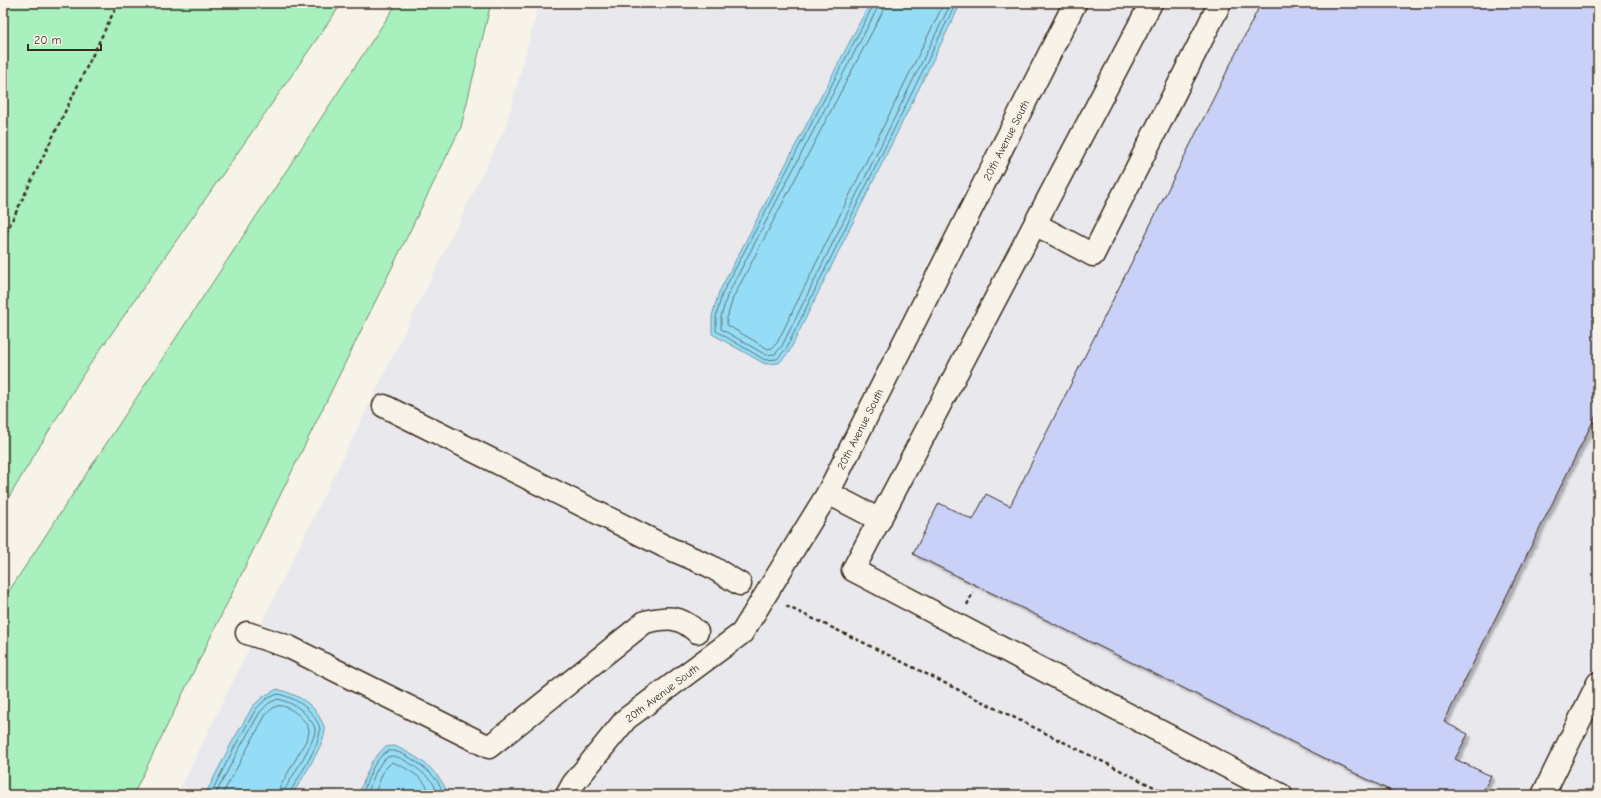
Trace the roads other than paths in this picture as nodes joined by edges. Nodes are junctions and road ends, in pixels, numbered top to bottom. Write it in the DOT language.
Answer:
graph roads {
  1 [pos="1075,3"];
  2 [pos="1151,3"];
  3 [pos="1220,3"];
  4 [pos="1035,224"];
  5 [pos="384,406"];
  6 [pos="828,493"];
  7 [pos="880,520"];
  8 [pos="740,584"];
  9 [pos="697,632"];
  10 [pos="246,633"];
  11 [pos="1598,683"];
  12 [pos="567,795"];
  13 [pos="1281,795"];
  14 [pos="1543,795"];
  1 -- 6 [label="street, 20th Avenue South"];
  2 -- 4 [label="street"];
  3 -- 4 [label="street"];
  4 -- 7 [label="street"];
  5 -- 8 [label="street"];
  6 -- 7 [label="street"];
  6 -- 12 [label="street, 20th Avenue South"];
  7 -- 13 [label="street"];
  9 -- 10 [label="street"];
  11 -- 14 [label="street"];
}
